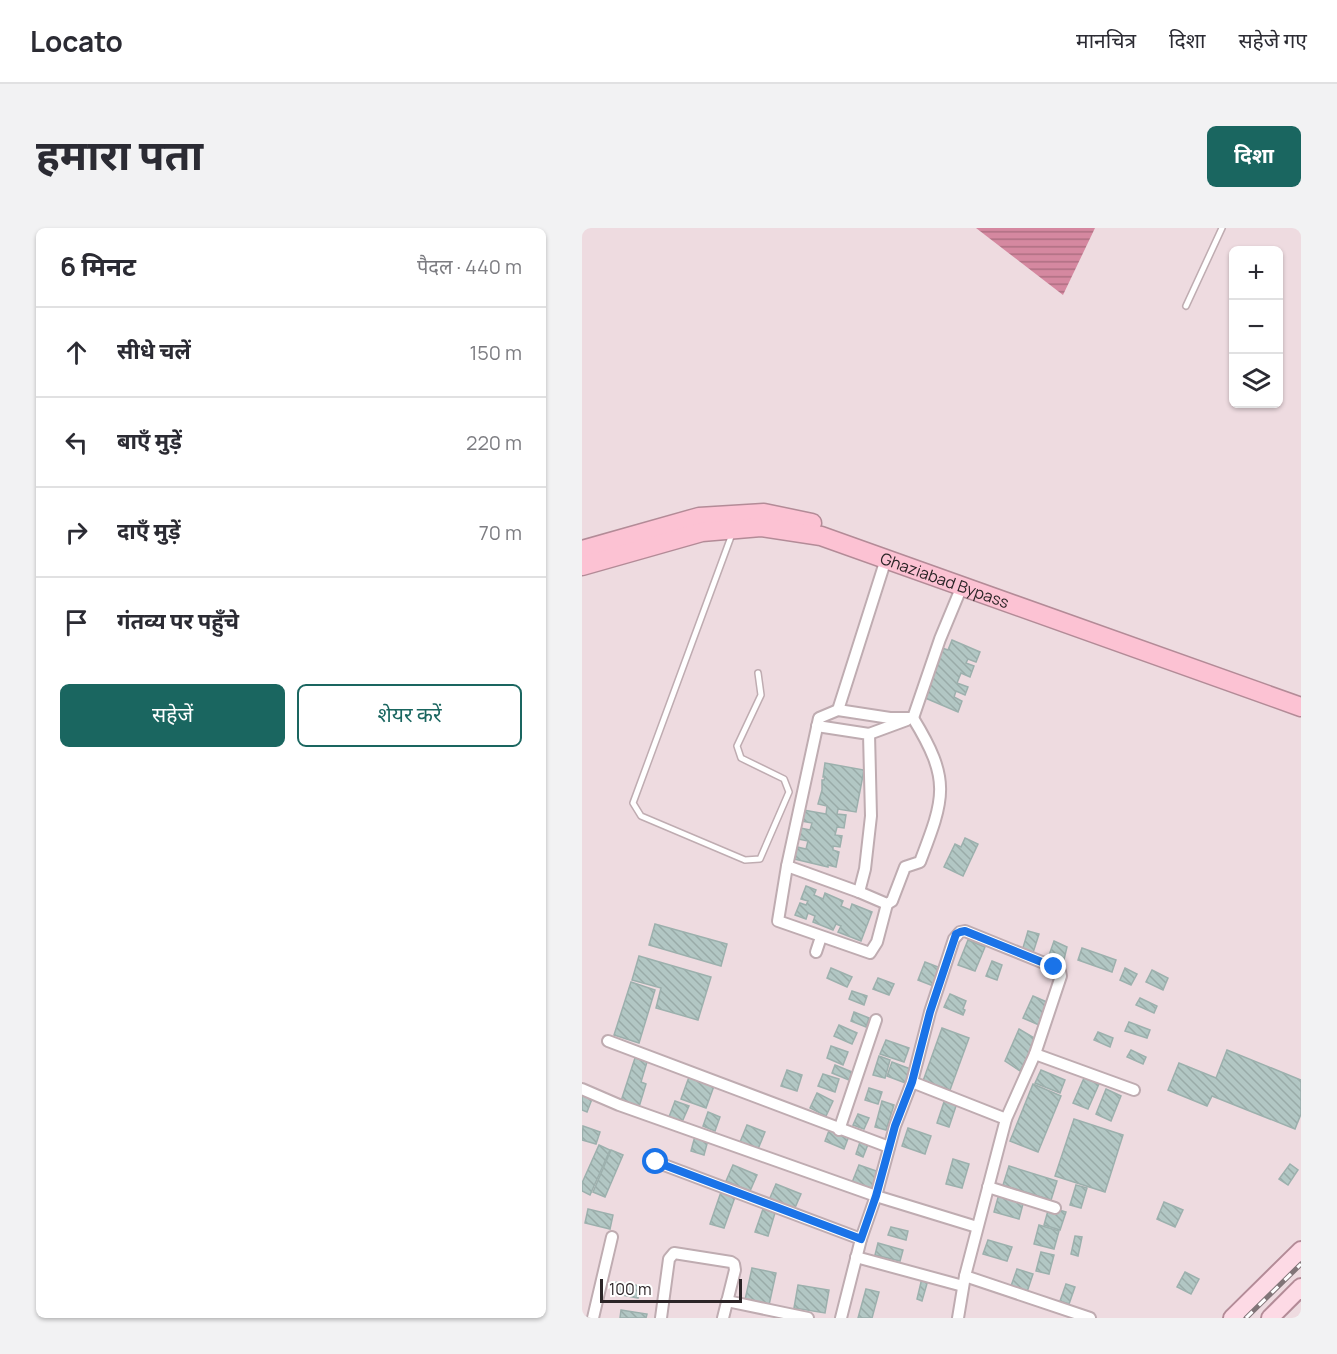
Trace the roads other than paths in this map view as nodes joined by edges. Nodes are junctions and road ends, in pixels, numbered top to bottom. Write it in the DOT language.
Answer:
graph roads {
  1 [pos="1222,228"];
  2 [pos="1186,306"];
  3 [pos="734,529"];
  4 [pos="582,550"];
  5 [pos="886,559"];
  6 [pos="582,566"];
  7 [pos="962,586"];
  8 [pos="1021,602"];
  9 [pos="758,673"];
  10 [pos="1301,694"];
  11 [pos="1301,707"];
  12 [pos="838,710"];
  13 [pos="913,718"];
  14 [pos="818,726"];
  15 [pos="869,734"];
  16 [pos="787,866"];
  17 [pos="859,892"];
  18 [pos="887,904"];
  19 [pos="821,937"];
  20 [pos="816,952"];
  21 [pos="876,1020"];
  22 [pos="608,1041"];
  23 [pos="1035,1054"];
  24 [pos="912,1082"];
  25 [pos="582,1089"];
  26 [pos="1134,1090"];
  27 [pos="1006,1119"];
  28 [pos="839,1130"];
  29 [pos="889,1147"];
  30 [pos="656,1162"];
  31 [pos="988,1187"];
  32 [pos="876,1196"];
  33 [pos="1056,1208"];
  34 [pos="977,1227"];
  35 [pos="612,1237"];
  36 [pos="861,1239"];
  37 [pos="1301,1250"];
  38 [pos="856,1257"];
  39 [pos="964,1281"];
  40 [pos="1301,1287"];
  41 [pos="727,1301"];
  42 [pos="593,1318"];
  43 [pos="661,1318"];
  44 [pos="723,1318"];
  45 [pos="808,1318"];
  46 [pos="841,1318"];
  47 [pos="958,1318"];
  48 [pos="1090,1318"];
  49 [pos="1232,1318"];
  50 [pos="1270,1318"];
  1 -- 2 [label="lane"];
  3 -- 5 [label="highway, Ghaziabad Bypass"];
  3 -- 6 [label="highway, Ghaziabad Bypass"];
  3 -- 9 [label="lane"];
  4 -- 8 [label="highway, Ghaziabad Bypass"];
  5 -- 7 [label="highway, Ghaziabad Bypass"];
  5 -- 12 [label="street"];
  7 -- 8 [label="highway, Ghaziabad Bypass"];
  7 -- 13 [label="street"];
  8 -- 10 [label="highway, Ghaziabad Bypass"];
  8 -- 11 [label="highway, Ghaziabad Bypass"];
  12 -- 13 [label="street"];
  12 -- 14 [label="street"];
  13 -- 15 [label="street"];
  13 -- 18 [label="street"];
  14 -- 15 [label="street"];
  14 -- 16 [label="street"];
  15 -- 17 [label="street"];
  16 -- 17 [label="street"];
  16 -- 19 [label="street"];
  17 -- 18 [label="street"];
  18 -- 19 [label="street"];
  19 -- 20 [label="street"];
  21 -- 28 [label="street"];
  22 -- 28 [label="street"];
  23 -- 24 [label="street"];
  23 -- 26 [label="street"];
  23 -- 27 [label="street"];
  24 -- 27 [label="street"];
  24 -- 29 [label="street"];
  25 -- 32 [label="street"];
  27 -- 31 [label="street"];
  28 -- 29 [label="street"];
  29 -- 32 [label="street"];
  30 -- 36 [label="street"];
  31 -- 33 [label="street"];
  31 -- 34 [label="street"];
  32 -- 34 [label="street"];
  32 -- 36 [label="street"];
  34 -- 39 [label="street"];
  35 -- 42 [label="street"];
  36 -- 38 [label="street"];
  37 -- 49 [label="main road"];
  38 -- 39 [label="street"];
  38 -- 46 [label="street"];
  39 -- 47 [label="street"];
  39 -- 48 [label="street"];
  40 -- 50 [label="main road"];
  41 -- 43 [label="street"];
  41 -- 44 [label="street"];
  41 -- 45 [label="street"];
}
